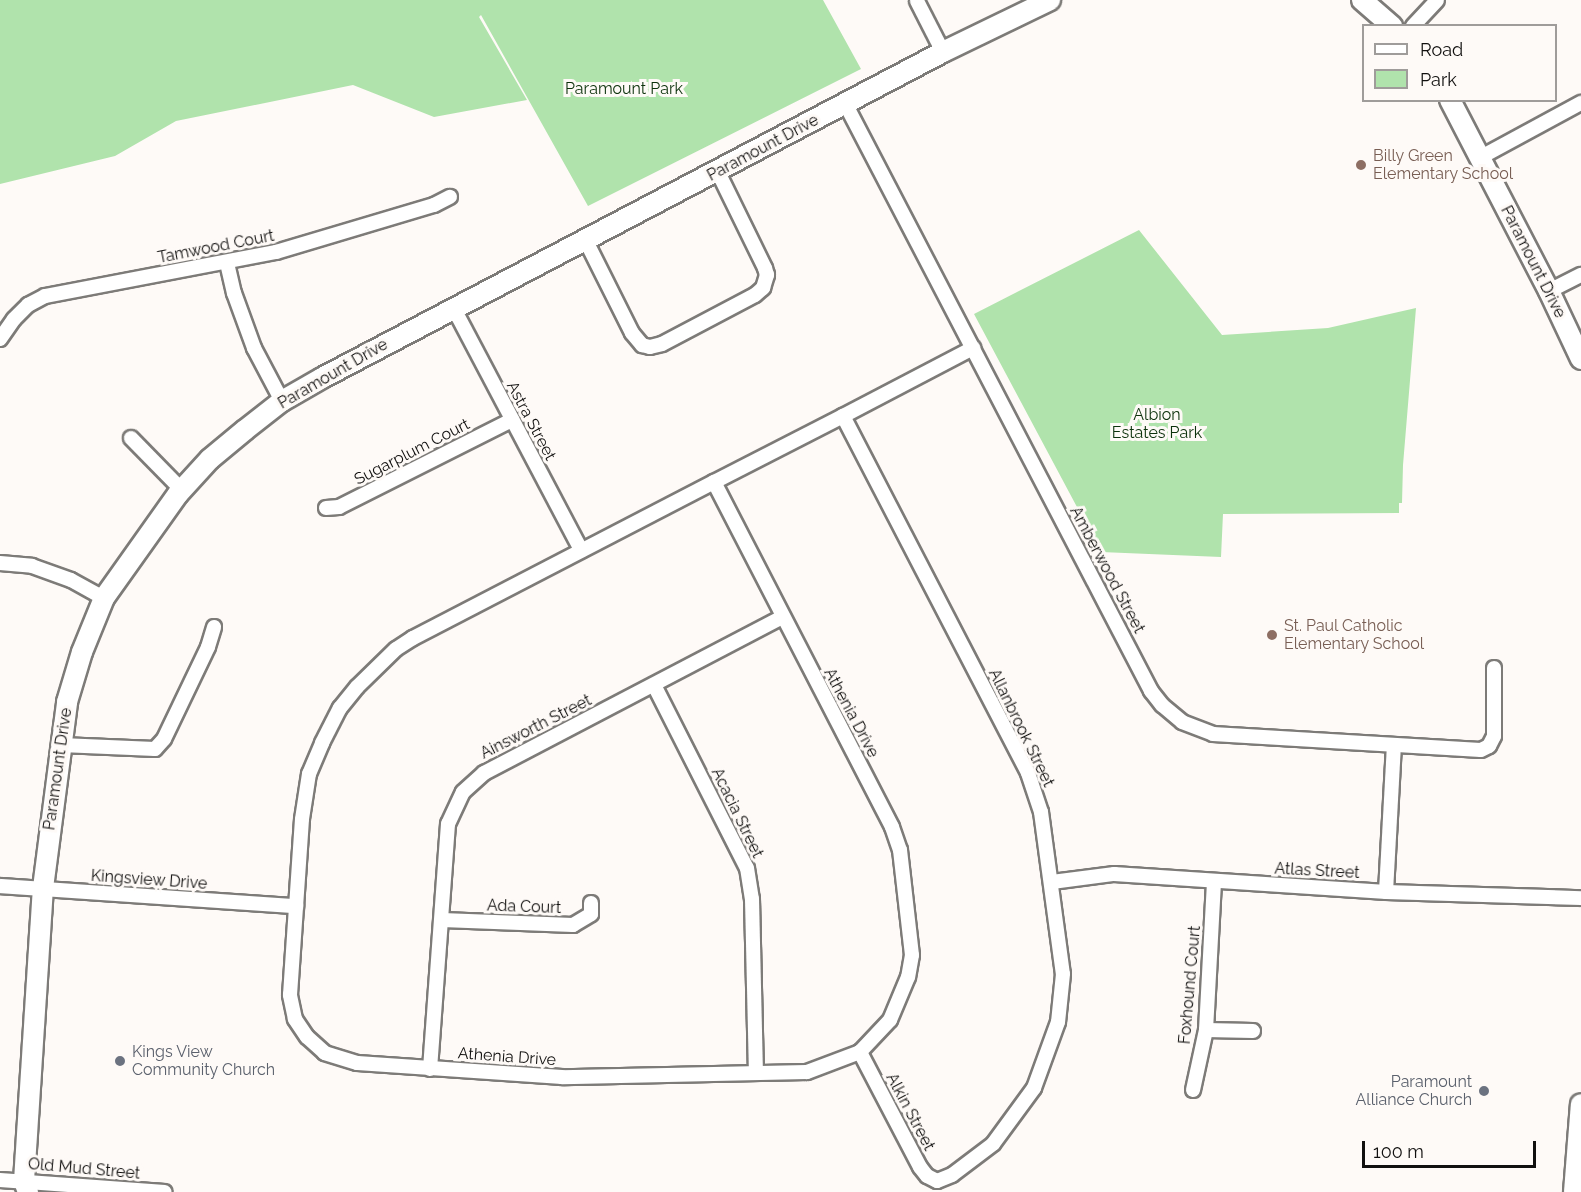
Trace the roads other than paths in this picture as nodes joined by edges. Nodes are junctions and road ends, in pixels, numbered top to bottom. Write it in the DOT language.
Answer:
graph roads {
  1 [pos="1050,0"];
  2 [pos="1362,0"];
  3 [pos="1437,0"];
  4 [pos="917,1"];
  5 [pos="1390,24"];
  6 [pos="1415,24"];
  7 [pos="943,52"];
  8 [pos="1451,102"];
  9 [pos="1581,103"];
  10 [pos="846,105"];
  11 [pos="1480,157"];
  12 [pos="718,172"];
  13 [pos="450,197"];
  14 [pos="586,241"];
  15 [pos="227,263"];
  16 [pos="1581,275"];
  17 [pos="1549,291"];
  18 [pos="453,307"];
  19 [pos="0,339"];
  20 [pos="973,348"];
  21 [pos="1581,359"];
  22 [pos="282,401"];
  23 [pos="843,416"];
  24 [pos="512,420"];
  25 [pos="131,438"];
  26 [pos="714,482"];
  27 [pos="182,490"];
  28 [pos="326,508"];
  29 [pos="582,550"];
  30 [pos="0,563"];
  31 [pos="104,598"];
  32 [pos="783,617"];
  33 [pos="214,627"];
  34 [pos="1494,668"];
  35 [pos="654,685"];
  36 [pos="61,745"];
  37 [pos="1394,745"];
  38 [pos="1052,882"];
  39 [pos="1214,882"];
  40 [pos="0,886"];
  41 [pos="43,888"];
  42 [pos="1386,892"];
  43 [pos="1581,898"];
  44 [pos="591,903"];
  45 [pos="296,906"];
  46 [pos="442,920"];
  47 [pos="1206,1030"];
  48 [pos="1253,1032"];
  49 [pos="860,1052"];
  50 [pos="430,1069"];
  51 [pos="756,1073"];
  52 [pos="1193,1090"];
  53 [pos="1581,1104"];
  54 [pos="0,1179"];
  55 [pos="937,1181"];
  56 [pos="23,1188"];
  57 [pos="118,1190"];
  58 [pos="165,1192"];
  59 [pos="1574,1192"];
  1 -- 7 [label="street, Paramount Drive"];
  2 -- 5 [label="street"];
  3 -- 6 [label="street"];
  4 -- 7 [label="street"];
  7 -- 10 [label="street, Paramount Drive"];
  8 -- 11 [label="street, Paramount Drive"];
  9 -- 11 [label="street"];
  10 -- 12 [label="street, Paramount Drive"];
  10 -- 20 [label="street, Amberwood Street"];
  11 -- 17 [label="street, Paramount Drive"];
  12 -- 14 [label="street, Paramount Drive"];
  12 -- 14 [label="street"];
  13 -- 15 [label="street, Tamwood Court"];
  14 -- 18 [label="street, Paramount Drive"];
  15 -- 19 [label="street, Tamwood Court"];
  15 -- 22 [label="street"];
  16 -- 17 [label="street"];
  17 -- 21 [label="street, Paramount Drive"];
  18 -- 22 [label="street, Paramount Drive"];
  18 -- 24 [label="street, Astra Street"];
  20 -- 23 [label="street, Athenia Drive"];
  20 -- 37 [label="street, Amberwood Street"];
  22 -- 27 [label="street, Paramount Drive"];
  23 -- 26 [label="street, Athenia Drive"];
  23 -- 38 [label="street, Allanbrook Street"];
  24 -- 28 [label="street, Sugarplum Court"];
  24 -- 29 [label="street, Astra Street"];
  25 -- 27 [label="street"];
  26 -- 29 [label="street, Athenia Drive"];
  26 -- 32 [label="street, Athenia Drive"];
  27 -- 31 [label="street, Paramount Drive"];
  29 -- 45 [label="street, Athenia Drive"];
  30 -- 31 [label="street"];
  31 -- 36 [label="street, Paramount Drive"];
  32 -- 35 [label="street, Ainsworth Street"];
  32 -- 49 [label="street, Athenia Drive"];
  33 -- 36 [label="street"];
  34 -- 37 [label="street, Amberwood Street"];
  35 -- 46 [label="street, Ainsworth Street"];
  35 -- 51 [label="street, Acacia Street"];
  36 -- 41 [label="street, Paramount Drive"];
  37 -- 42 [label="street"];
  38 -- 39 [label="street, Atlas Street"];
  38 -- 55 [label="street, Allanbrook Street"];
  39 -- 42 [label="street, Atlas Street"];
  39 -- 47 [label="street, Foxhound Court"];
  40 -- 41 [label="street, Kingsview Drive"];
  41 -- 45 [label="street, Kingsview Drive"];
  41 -- 56 [label="street, Paramount Drive"];
  42 -- 43 [label="street, Atlas Street"];
  44 -- 46 [label="street, Ada Court"];
  45 -- 50 [label="street, Athenia Drive"];
  46 -- 50 [label="street, Ainsworth Street"];
  47 -- 48 [label="street"];
  47 -- 52 [label="street, Foxhound Court"];
  49 -- 51 [label="street, Athenia Drive"];
  49 -- 55 [label="street, Alkin Street"];
  50 -- 51 [label="street, Athenia Drive"];
  53 -- 59 [label="street"];
  54 -- 56 [label="street, Old Mud Street"];
  56 -- 57 [label="street, Old Mud Street"];
  57 -- 58 [label="street, Old Mud Street"];
}
